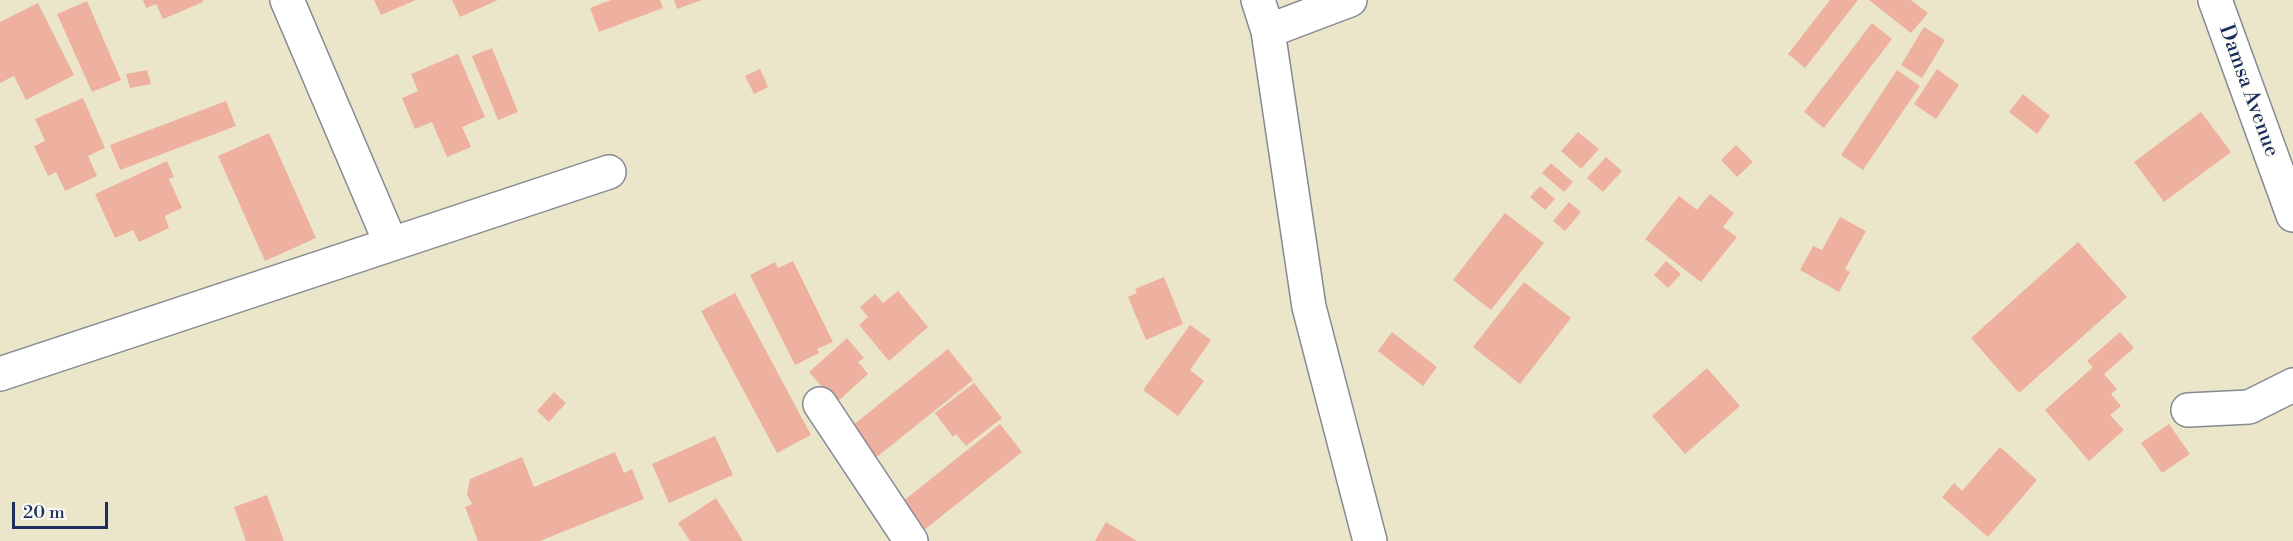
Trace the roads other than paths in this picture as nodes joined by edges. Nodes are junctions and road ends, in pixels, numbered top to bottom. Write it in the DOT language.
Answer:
graph roads {
  1 [pos="287,0"];
  2 [pos="1258,0"];
  3 [pos="1350,0"];
  4 [pos="2215,0"];
  5 [pos="1268,31"];
  6 [pos="609,172"];
  7 [pos="2293,215"];
  8 [pos="391,244"];
  9 [pos="0,375"];
  10 [pos="2293,385"];
  11 [pos="820,404"];
  12 [pos="2188,410"];
  13 [pos="910,541"];
  14 [pos="1370,541"];
  1 -- 8 [label="street"];
  2 -- 5 [label="street"];
  3 -- 5 [label="street"];
  4 -- 7 [label="street, Damsa Avenue"];
  5 -- 14 [label="street"];
  6 -- 8 [label="street"];
  8 -- 9 [label="street"];
  10 -- 12 [label="street"];
  11 -- 13 [label="street"];
}
